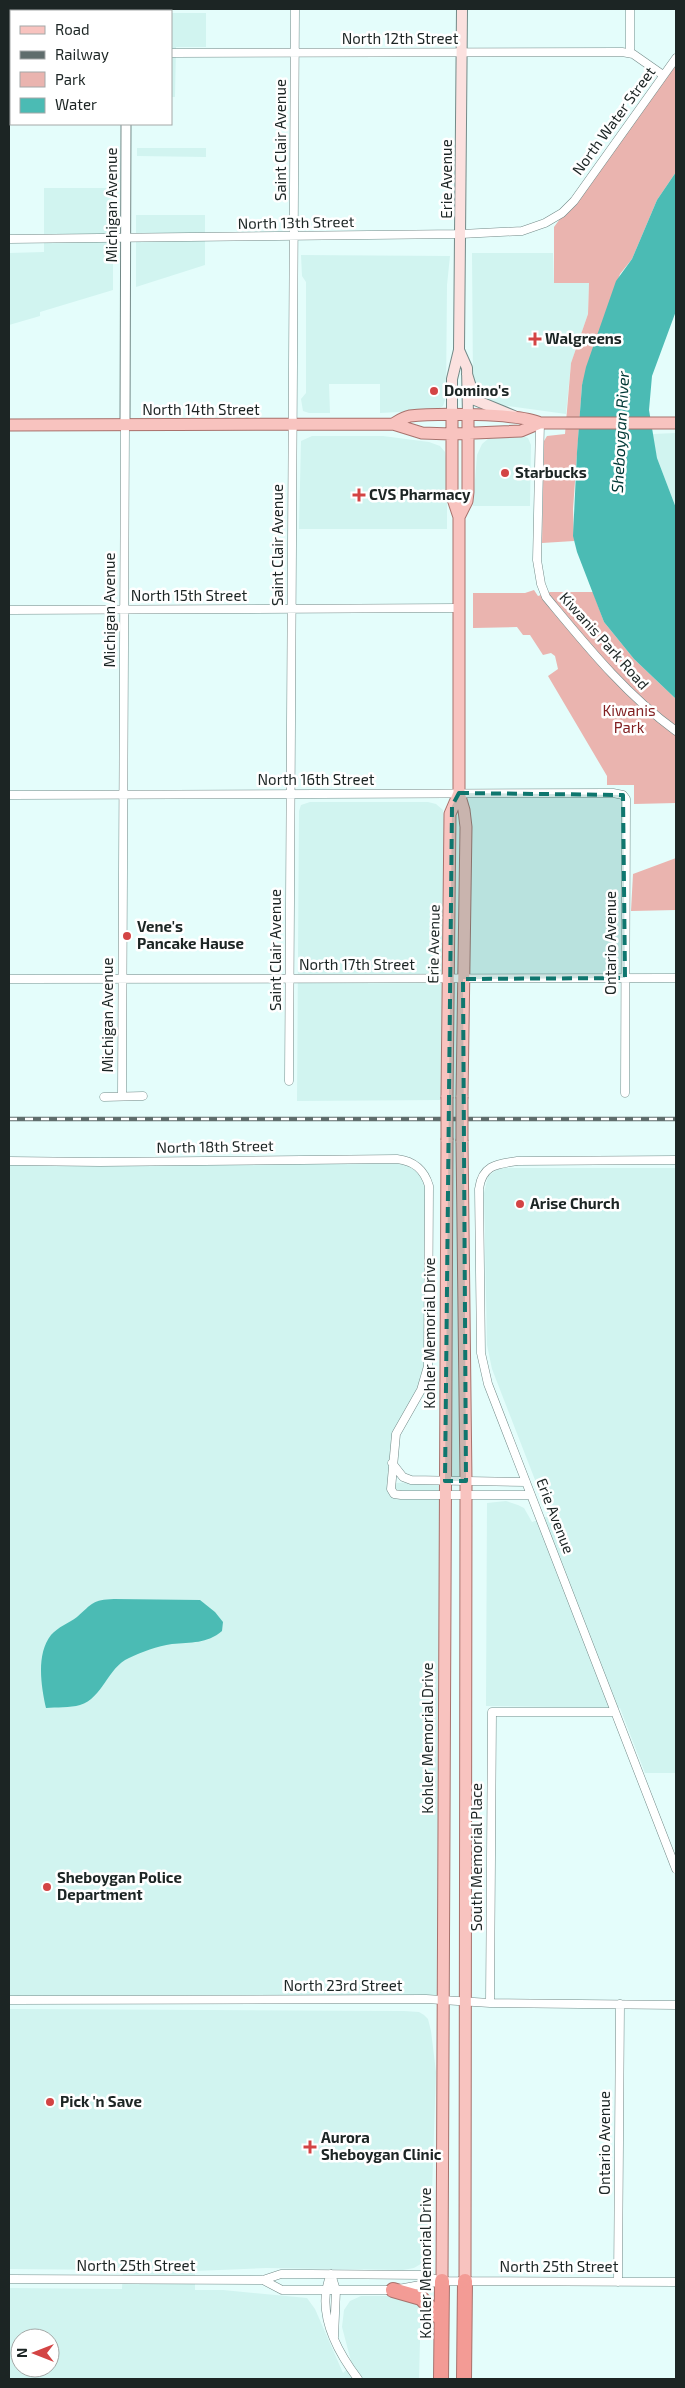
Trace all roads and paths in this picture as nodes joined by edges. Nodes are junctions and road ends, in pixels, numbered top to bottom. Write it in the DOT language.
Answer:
graph roads {
  1 [pos="294,9"];
  2 [pos="462,9"];
  3 [pos="630,9"];
  4 [pos="294,53"];
  5 [pos="462,53"];
  6 [pos="630,53"];
  7 [pos="172,54"];
  8 [pos="676,58"];
  9 [pos="663,76"];
  10 [pos="126,125"];
  11 [pos="574,200"];
  12 [pos="462,234"];
  13 [pos="295,236"];
  14 [pos="9,240"];
  15 [pos="125,240"];
  16 [pos="459,350"];
  17 [pos="467,374"];
  18 [pos="452,416"];
  19 [pos="468,416"];
  20 [pos="514,416"];
  21 [pos="540,423"];
  22 [pos="676,423"];
  23 [pos="293,424"];
  24 [pos="393,424"];
  25 [pos="9,425"];
  26 [pos="125,425"];
  27 [pos="468,433"];
  28 [pos="451,434"];
  29 [pos="460,517"];
  30 [pos="459,608"];
  31 [pos="292,609"];
  32 [pos="9,610"];
  33 [pos="124,610"];
  34 [pos="676,730"];
  35 [pos="458,793"];
  36 [pos="291,794"];
  37 [pos="9,795"];
  38 [pos="123,795"];
  39 [pos="623,795"];
  40 [pos="625,978"];
  41 [pos="676,978"];
  42 [pos="9,979"];
  43 [pos="121,979"];
  44 [pos="290,979"];
  45 [pos="448,979"];
  46 [pos="463,979"];
  47 [pos="289,1081"];
  48 [pos="625,1093"];
  49 [pos="122,1096"];
  50 [pos="143,1096"];
  51 [pos="447,1096"];
  52 [pos="104,1097"];
  53 [pos="9,1160"];
  54 [pos="676,1160"];
  55 [pos="392,1463"];
  56 [pos="445,1481"];
  57 [pos="466,1481"];
  58 [pos="526,1482"];
  59 [pos="445,1495"];
  60 [pos="466,1495"];
  61 [pos="531,1495"];
  62 [pos="615,1712"];
  63 [pos="676,1869"];
  64 [pos="9,2000"];
  65 [pos="443,2000"];
  66 [pos="465,2001"];
  67 [pos="490,2003"];
  68 [pos="620,2004"];
  69 [pos="676,2005"];
  70 [pos="331,2274"];
  71 [pos="9,2279"];
  72 [pos="263,2280"];
  73 [pos="442,2281"];
  74 [pos="465,2281"];
  75 [pos="618,2282"];
  76 [pos="676,2282"];
  77 [pos="326,2290"];
  78 [pos="336,2290"];
  79 [pos="393,2290"];
  80 [pos="441,2319"];
  81 [pos="334,2337"];
  82 [pos="358,2379"];
  83 [pos="441,2379"];
  84 [pos="464,2379"];
  1 -- 4 [label="street, Saint Clair Avenue"];
  2 -- 5 [label="main road, Erie Avenue"];
  3 -- 6 [label="street"];
  4 -- 5 [label="street, North 12th Street"];
  4 -- 7 [label="street, North 12th Street"];
  4 -- 13 [label="street, Saint Clair Avenue"];
  5 -- 6 [label="street, North 12th Street"];
  5 -- 12 [label="main road, Erie Avenue"];
  6 -- 9 [label="street"];
  8 -- 9 [label="street, North Water Street"];
  9 -- 11 [label="street, North Water Street"];
  10 -- 15 [label="street, Michigan Avenue"];
  11 -- 12 [label="street, North 13th Street"];
  12 -- 13 [label="street, North 13th Street"];
  12 -- 16 [label="main road, Erie Avenue"];
  13 -- 15 [label="street, North 13th Street"];
  13 -- 23 [label="street, Saint Clair Avenue"];
  14 -- 15 [label="street, North 13th Street"];
  15 -- 26 [label="street, Michigan Avenue"];
  16 -- 17 [label="main road, Erie Avenue"];
  16 -- 18 [label="main road, Erie Avenue"];
  17 -- 19 [label="main road, Erie Avenue"];
  17 -- 20 [label="main road"];
  18 -- 19 [label="main road, North 14th Street"];
  18 -- 24 [label="main road, North 14th Street"];
  18 -- 28 [label="main road, Erie Avenue"];
  19 -- 20 [label="main road, North 14th Street"];
  19 -- 27 [label="main road, Erie Avenue"];
  20 -- 21 [label="main road, North 14th Street"];
  21 -- 22 [label="main road, North 14th Street"];
  21 -- 27 [label="main road, North 14th Street"];
  21 -- 34 [label="street, Kiwanis Park Road"];
  23 -- 24 [label="main road, North 14th Street"];
  23 -- 26 [label="main road, North 14th Street"];
  23 -- 31 [label="street, Saint Clair Avenue"];
  24 -- 28 [label="main road, North 14th Street"];
  25 -- 26 [label="main road, North 14th Street"];
  26 -- 33 [label="street, Michigan Avenue"];
  27 -- 28 [label="main road, North 14th Street"];
  27 -- 29 [label="main road, Erie Avenue"];
  28 -- 29 [label="main road, Erie Avenue"];
  29 -- 30 [label="main road, Erie Avenue"];
  30 -- 31 [label="street, North 15th Street"];
  30 -- 35 [label="main road, Erie Avenue"];
  31 -- 33 [label="street, North 15th Street"];
  31 -- 36 [label="street, Saint Clair Avenue"];
  32 -- 33 [label="street, North 15th Street"];
  33 -- 38 [label="street, Michigan Avenue"];
  35 -- 36 [label="street, North 16th Street"];
  35 -- 39 [label="street, North 16th Street"];
  35 -- 45 [label="main road, Erie Avenue"];
  35 -- 46 [label="main road, Erie Avenue"];
  36 -- 38 [label="street, North 16th Street"];
  36 -- 44 [label="street, Saint Clair Avenue"];
  37 -- 38 [label="street, North 16th Street"];
  38 -- 43 [label="street, Michigan Avenue"];
  39 -- 40 [label="street, Ontario Avenue"];
  40 -- 41 [label="street, North 17th Street"];
  40 -- 46 [label="street, North 17th Street"];
  40 -- 48 [label="street, Ontario Avenue"];
  42 -- 43 [label="street, North 17th Street"];
  43 -- 44 [label="street, North 17th Street"];
  43 -- 49 [label="street, Michigan Avenue"];
  44 -- 45 [label="street, North 17th Street"];
  44 -- 47 [label="street, Saint Clair Avenue"];
  45 -- 46 [label="street, North 17th Street"];
  45 -- 51 [label="main road, Erie Avenue"];
  46 -- 57 [label="main road, Erie Avenue, bridge"];
  49 -- 50 [label="street"];
  49 -- 52 [label="street"];
  51 -- 56 [label="main road, Kohler Memorial Drive, bridge"];
  53 -- 55 [label="street, North 18th Street"];
  54 -- 58 [label="street, Erie Avenue"];
  55 -- 56 [label="street"];
  55 -- 59 [label="street"];
  56 -- 57 [label="street"];
  56 -- 59 [label="main road, Kohler Memorial Drive"];
  57 -- 58 [label="street"];
  57 -- 60 [label="main road"];
  58 -- 61 [label="street, Erie Avenue"];
  59 -- 60 [label="street"];
  59 -- 65 [label="main road, Kohler Memorial Drive"];
  60 -- 61 [label="street"];
  60 -- 66 [label="main road"];
  61 -- 62 [label="street, Erie Avenue"];
  62 -- 63 [label="street, Erie Avenue"];
  62 -- 67 [label="street, South Memorial Place"];
  64 -- 65 [label="street, North 23rd Street"];
  65 -- 66 [label="street, North 23rd Street"];
  65 -- 73 [label="main road, Kohler Memorial Drive"];
  66 -- 67 [label="street, North 23rd Street"];
  66 -- 74 [label="main road"];
  67 -- 68 [label="street, North 23rd Street"];
  68 -- 69 [label="street, North 23rd Street"];
  68 -- 75 [label="street, Ontario Avenue"];
  70 -- 72 [label="street, North 25th Street"];
  70 -- 73 [label="street, North 25th Street"];
  70 -- 77 [label="street"];
  70 -- 78 [label="street"];
  71 -- 72 [label="street, North 25th Street"];
  72 -- 77 [label="street, North 25th Street"];
  73 -- 74 [label="street, North 25th Street"];
  73 -- 79 [label="street, North 25th Street"];
  73 -- 80 [label="highway, Kohler Memorial Drive"];
  74 -- 75 [label="street, North 25th Street"];
  74 -- 84 [label="highway"];
  75 -- 76 [label="street, North 25th Street"];
  77 -- 78 [label="street, North 25th Street"];
  77 -- 81 [label="street"];
  78 -- 79 [label="street, North 25th Street"];
  78 -- 81 [label="street"];
  79 -- 80 [label="highway"];
  80 -- 83 [label="highway, Kohler Memorial Drive"];
  81 -- 82 [label="street"];
}
